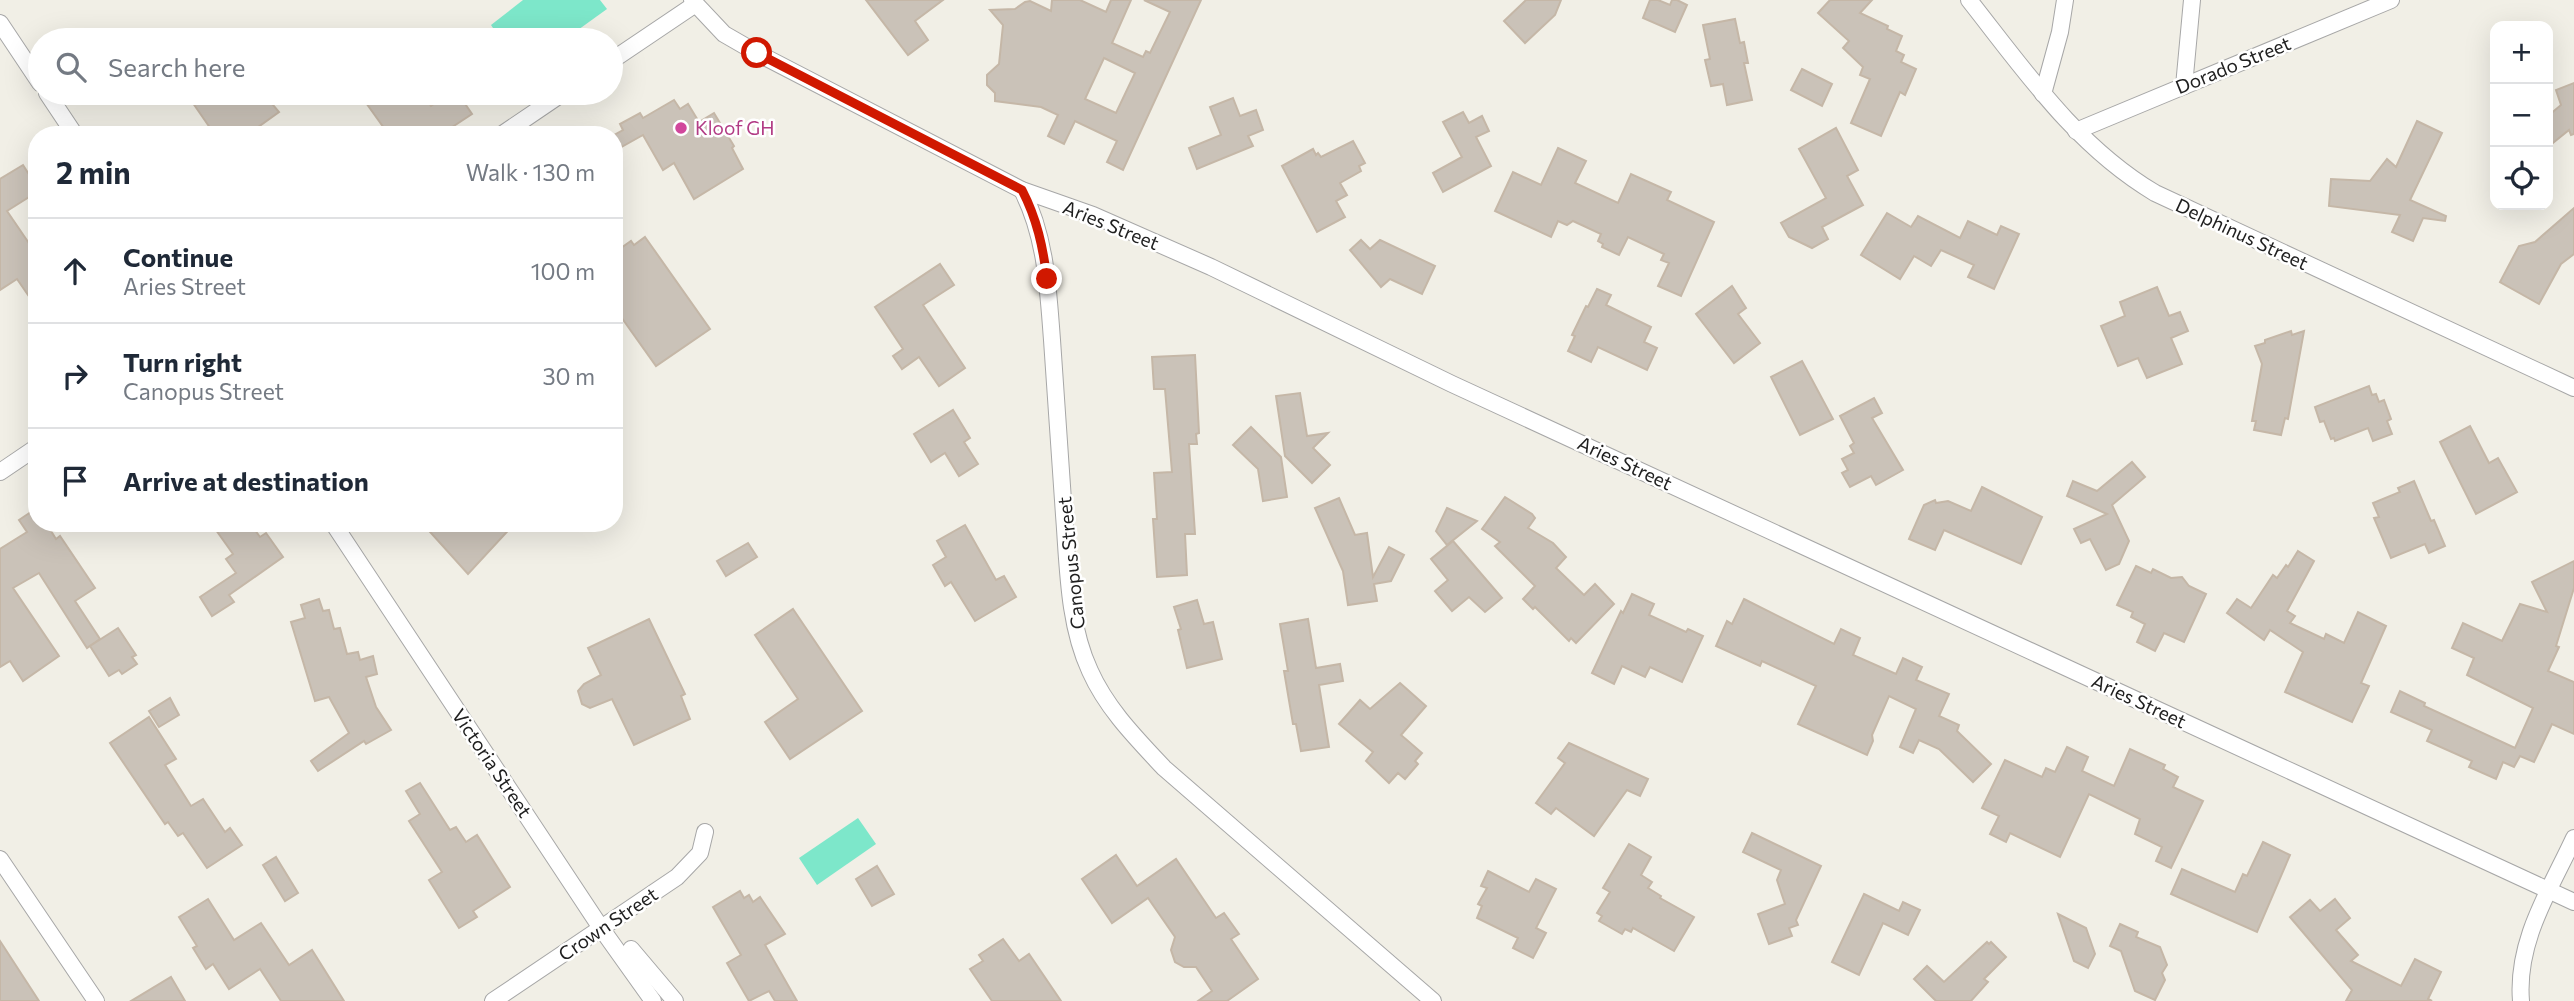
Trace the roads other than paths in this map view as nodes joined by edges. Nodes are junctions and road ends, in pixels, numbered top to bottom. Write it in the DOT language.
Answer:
graph roads {
  1 [pos="1969,0"];
  2 [pos="2065,0"];
  3 [pos="2193,0"];
  4 [pos="2391,0"];
  5 [pos="693,2"];
  6 [pos="0,23"];
  7 [pos="623,52"];
  8 [pos="28,65"];
  9 [pos="2184,86"];
  10 [pos="2043,94"];
  11 [pos="55,105"];
  12 [pos="545,105"];
  13 [pos="69,126"];
  14 [pos="514,126"];
  15 [pos="2076,131"];
  16 [pos="1022,190"];
  17 [pos="2574,388"];
  18 [pos="28,453"];
  19 [pos="0,472"];
  20 [pos="338,532"];
  21 [pos="705,832"];
  22 [pos="2574,838"];
  23 [pos="0,859"];
  24 [pos="2549,890"];
  25 [pos="2574,902"];
  26 [pos="606,925"];
  27 [pos="96,1001"];
  28 [pos="493,1001"];
  29 [pos="653,1001"];
  30 [pos="676,1001"];
  31 [pos="1433,1001"];
  32 [pos="2521,1001"];
  1 -- 10 [label="street, Delphinus Street"];
  2 -- 10 [label="street"];
  3 -- 9 [label="street"];
  4 -- 9 [label="street, Dorado Street"];
  5 -- 7 [label="street"];
  5 -- 16 [label="street, Aries Street"];
  6 -- 8 [label="street"];
  9 -- 15 [label="street, Dorado Street"];
  10 -- 15 [label="street, Delphinus Street"];
  11 -- 13 [label="street"];
  12 -- 14 [label="street"];
  15 -- 17 [label="street, Delphinus Street"];
  16 -- 24 [label="street, Aries Street"];
  16 -- 31 [label="street, Canopus Street"];
  18 -- 19 [label="street"];
  20 -- 26 [label="street, Victoria Street"];
  21 -- 26 [label="street, Crown Street"];
  22 -- 24 [label="street"];
  23 -- 27 [label="street"];
  24 -- 25 [label="street, Aries Street"];
  24 -- 32 [label="street"];
  26 -- 28 [label="street, Crown Street"];
  26 -- 29 [label="street, Victoria Street"];
  26 -- 30 [label="street"];
}
